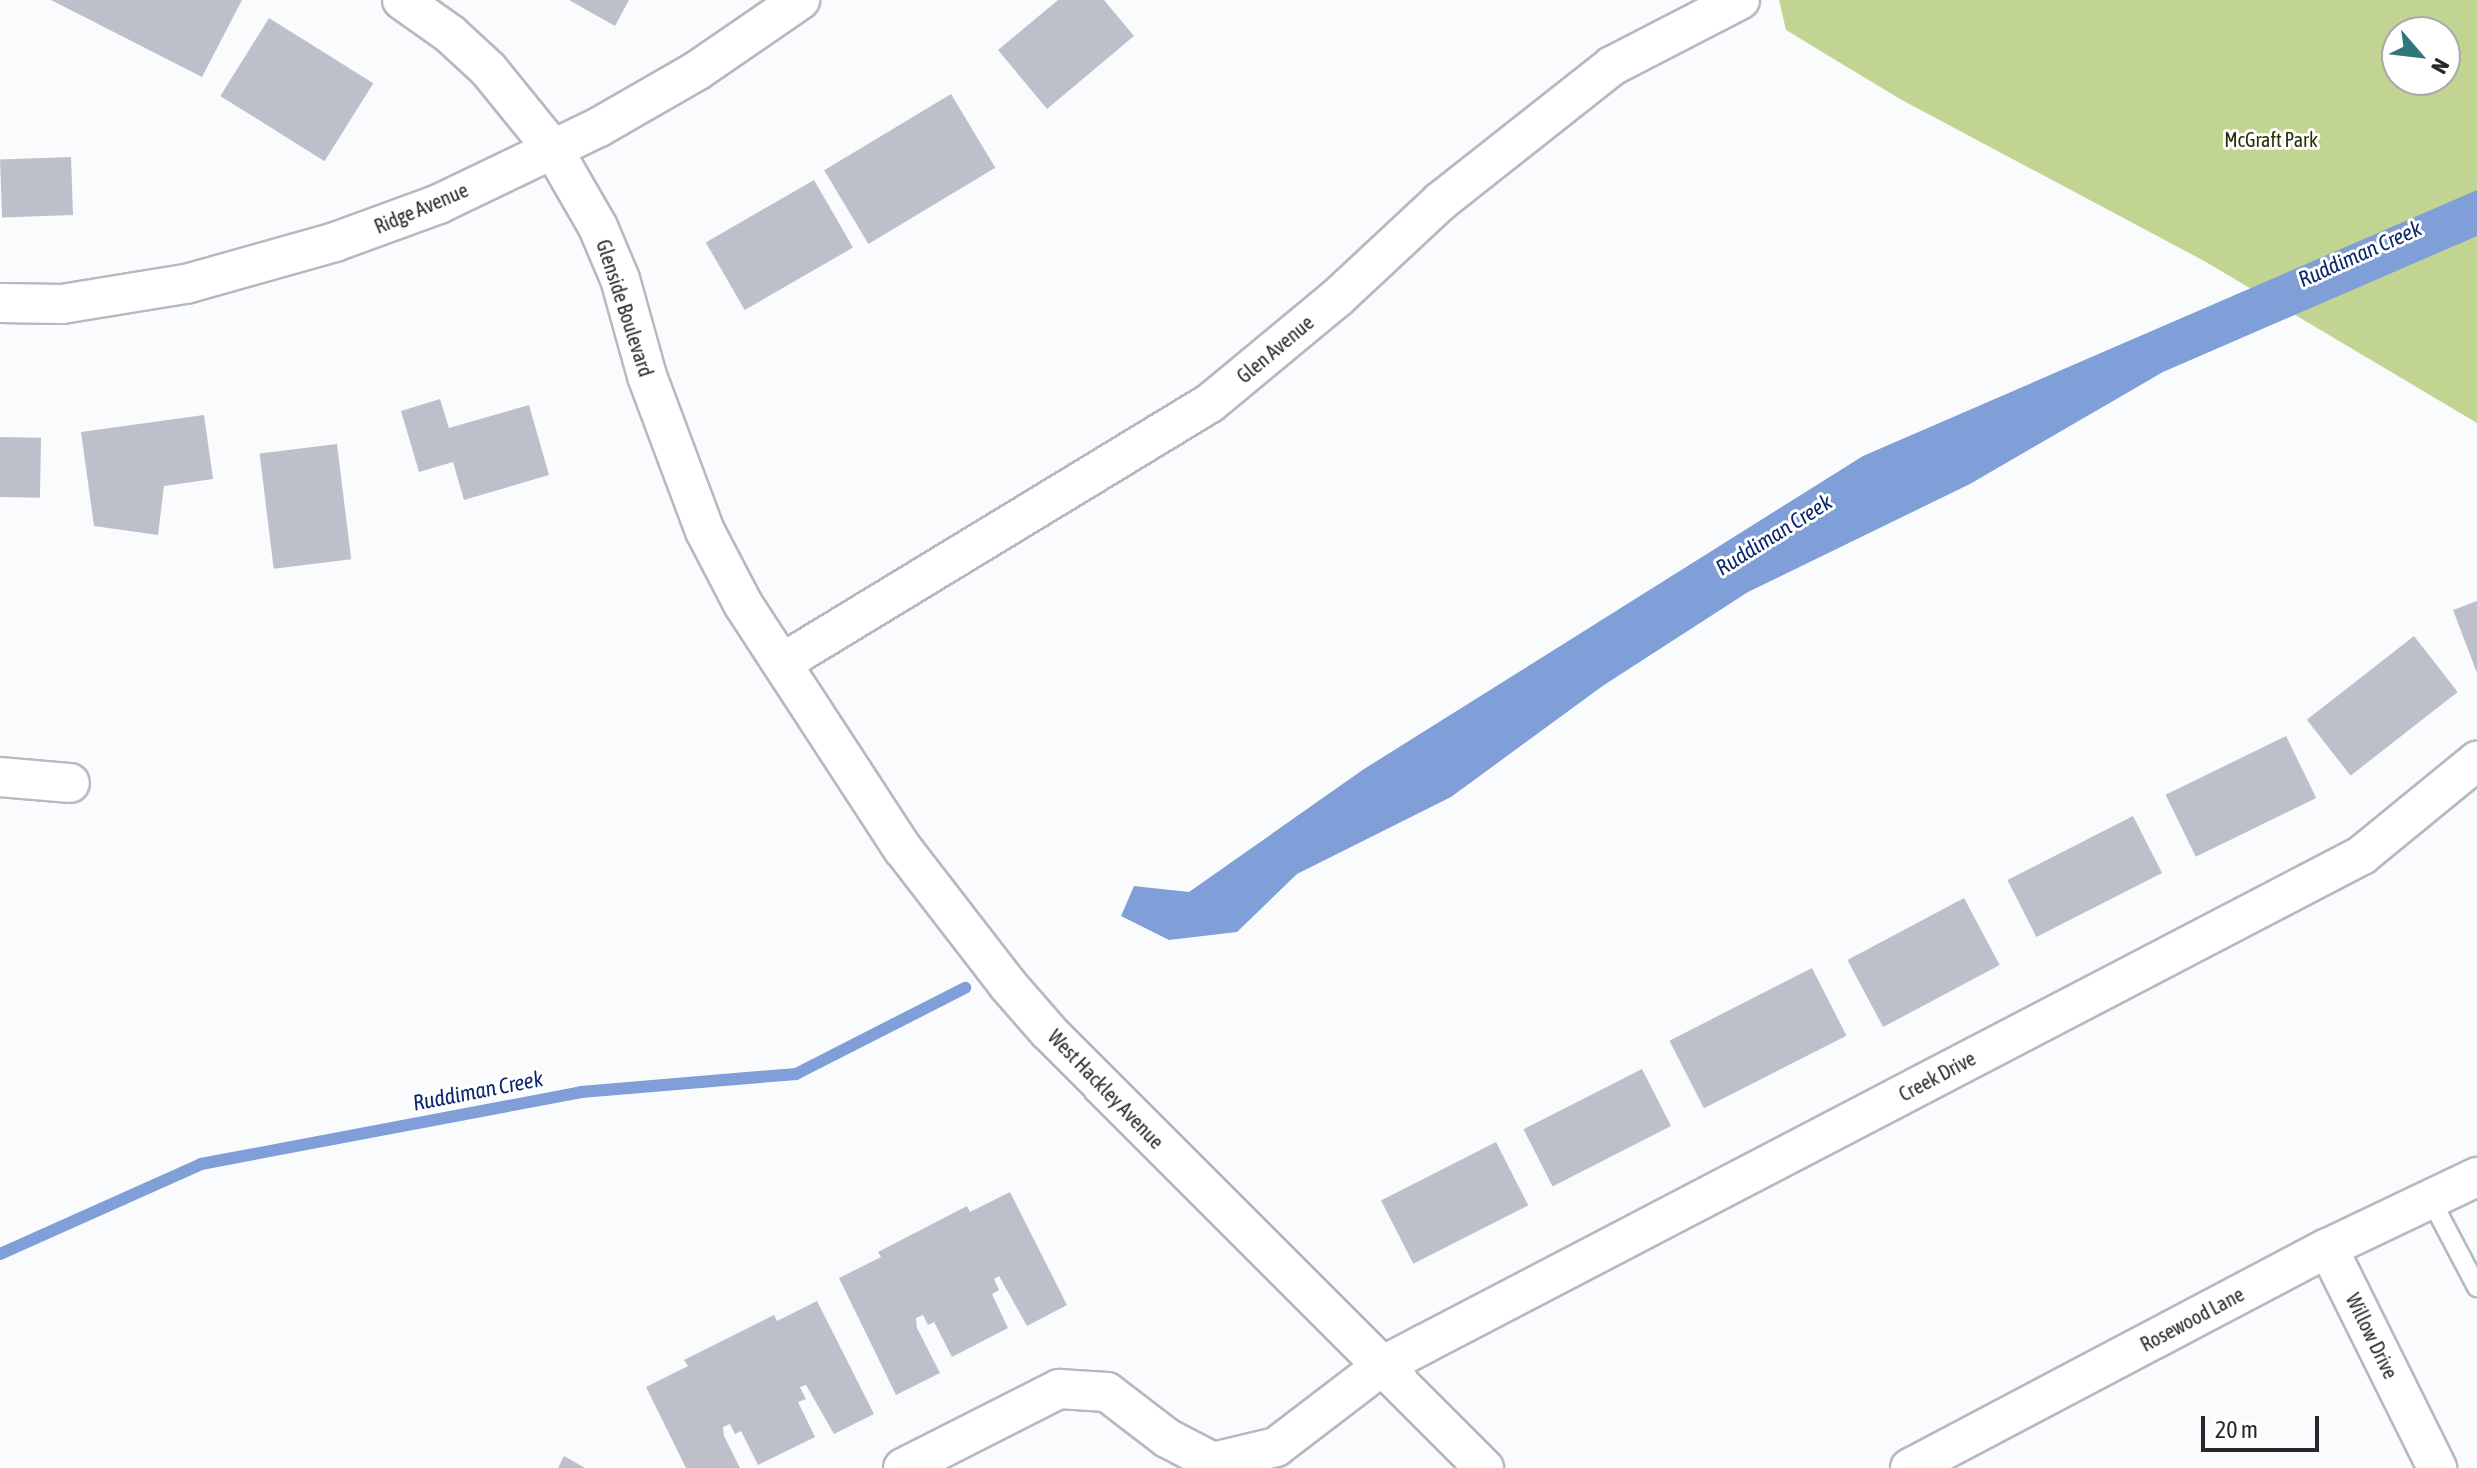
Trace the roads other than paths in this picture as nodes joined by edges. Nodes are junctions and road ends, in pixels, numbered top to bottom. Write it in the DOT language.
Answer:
graph roads {
  1 [pos="402,0"];
  2 [pos="800,0"];
  3 [pos="1740,0"];
  4 [pos="553,149"];
  5 [pos="0,303"];
  6 [pos="782,663"];
  7 [pos="2477,761"];
  8 [pos="0,777"];
  9 [pos="70,783"];
  10 [pos="2477,1177"];
  11 [pos="2430,1198"];
  12 [pos="2328,1248"];
  13 [pos="2477,1287"];
  14 [pos="1382,1366"];
  15 [pos="903,1468"];
  16 [pos="1484,1468"];
  17 [pos="1910,1468"];
  18 [pos="2437,1468"];
  1 -- 4 [label="street, Glenside Boulevard"];
  2 -- 4 [label="street, Ridge Avenue"];
  3 -- 6 [label="street, Glen Avenue"];
  4 -- 5 [label="street, Ridge Avenue"];
  4 -- 6 [label="street, Glenside Boulevard"];
  6 -- 14 [label="street, West Hackley Avenue"];
  7 -- 14 [label="street, Creek Drive"];
  8 -- 9 [label="street"];
  10 -- 11 [label="street, Rosewood Lane"];
  11 -- 12 [label="street, Rosewood Lane"];
  11 -- 13 [label="lane"];
  12 -- 17 [label="street, Rosewood Lane"];
  12 -- 18 [label="street, Willow Drive"];
  14 -- 15 [label="street, Creek Drive"];
  14 -- 16 [label="street, West Hackley Avenue"];
}
